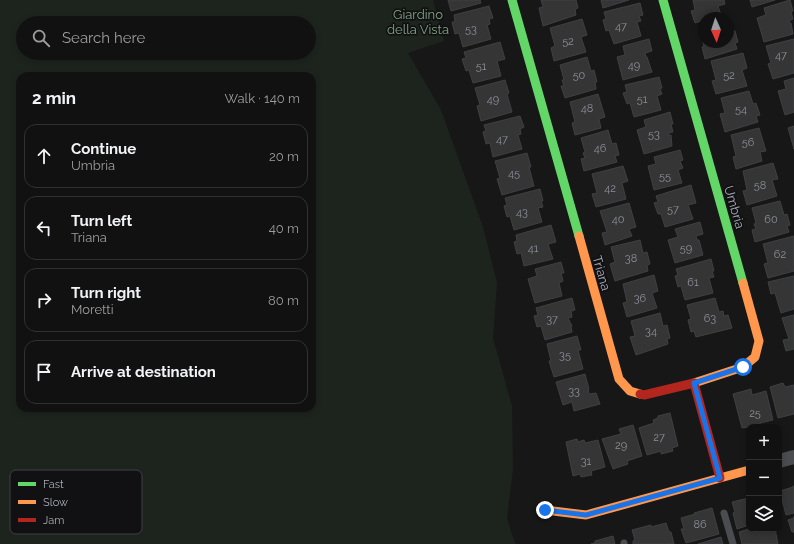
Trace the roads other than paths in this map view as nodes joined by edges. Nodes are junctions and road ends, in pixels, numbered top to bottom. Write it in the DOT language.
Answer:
graph roads {
  1 [pos="512,0"];
  2 [pos="663,0"];
  3 [pos="694,383"];
  4 [pos="794,457"];
  5 [pos="782,460"];
  6 [pos="746,471"];
  7 [pos="720,478"];
  8 [pos="545,510"];
  9 [pos="724,513"];
  10 [pos="733,544"];
  1 -- 3 [label="street, Triana"];
  2 -- 3 [label="street, Umbria"];
  3 -- 7 [label="street"];
  4 -- 5 [label="street"];
  6 -- 7 [label="street"];
  7 -- 8 [label="street"];
  9 -- 10 [label="lane"];
}
